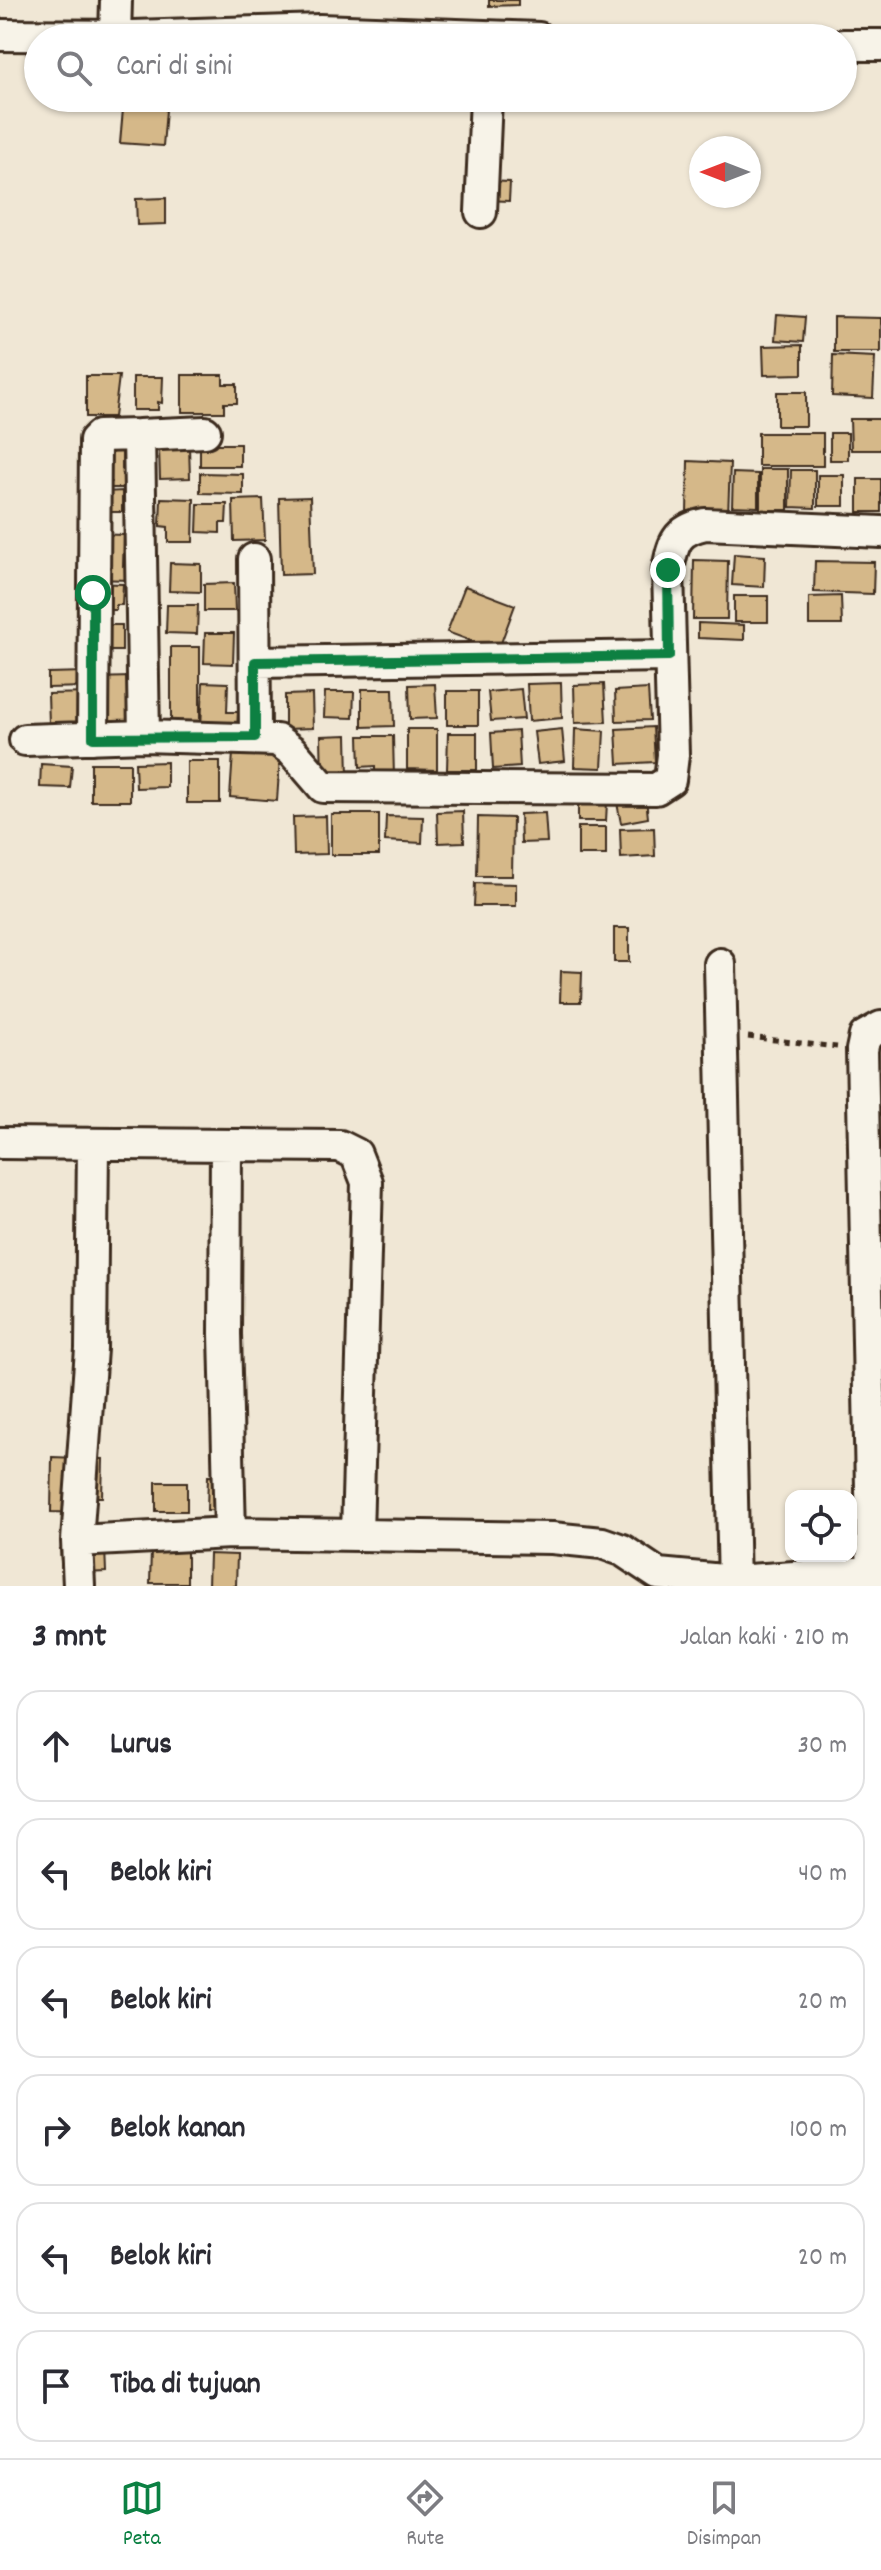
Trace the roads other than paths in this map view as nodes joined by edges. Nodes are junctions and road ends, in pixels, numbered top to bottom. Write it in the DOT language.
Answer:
graph roads {
  1 [pos="116,0"];
  2 [pos="115,24"];
  3 [pos="0,35"];
  4 [pos="24,35"];
  5 [pos="857,45"];
  6 [pos="881,45"];
  7 [pos="485,112"];
  8 [pos="481,212"];
  9 [pos="205,432"];
  10 [pos="139,435"];
  11 [pos="881,532"];
  12 [pos="254,559"];
  13 [pos="669,656"];
  14 [pos="255,662"];
  15 [pos="144,736"];
  16 [pos="255,737"];
  17 [pos="93,738"];
  18 [pos="25,740"];
  19 [pos="720,964"];
  20 [pos="872,1038"];
  21 [pos="0,1143"];
  22 [pos="93,1144"];
  23 [pos="226,1145"];
  24 [pos="230,1533"];
  25 [pos="357,1534"];
  26 [pos="77,1541"];
  27 [pos="875,1576"];
  28 [pos="734,1583"];
  29 [pos="79,1586"];
  1 -- 2 [label="street"];
  3 -- 4 [label="street"];
  5 -- 6 [label="street"];
  7 -- 8 [label="street"];
  9 -- 10 [label="street"];
  10 -- 15 [label="street"];
  10 -- 17 [label="street"];
  11 -- 13 [label="street"];
  12 -- 14 [label="street"];
  13 -- 14 [label="street"];
  13 -- 16 [label="street"];
  14 -- 16 [label="street"];
  15 -- 16 [label="street"];
  15 -- 17 [label="street"];
  17 -- 18 [label="street"];
  19 -- 28 [label="street"];
  20 -- 27 [label="street"];
  21 -- 22 [label="street"];
  22 -- 23 [label="street"];
  22 -- 26 [label="street"];
  23 -- 24 [label="street"];
  23 -- 25 [label="street"];
  24 -- 25 [label="street"];
  24 -- 26 [label="street"];
  25 -- 28 [label="street"];
  26 -- 29 [label="street"];
  27 -- 28 [label="street"];
}
